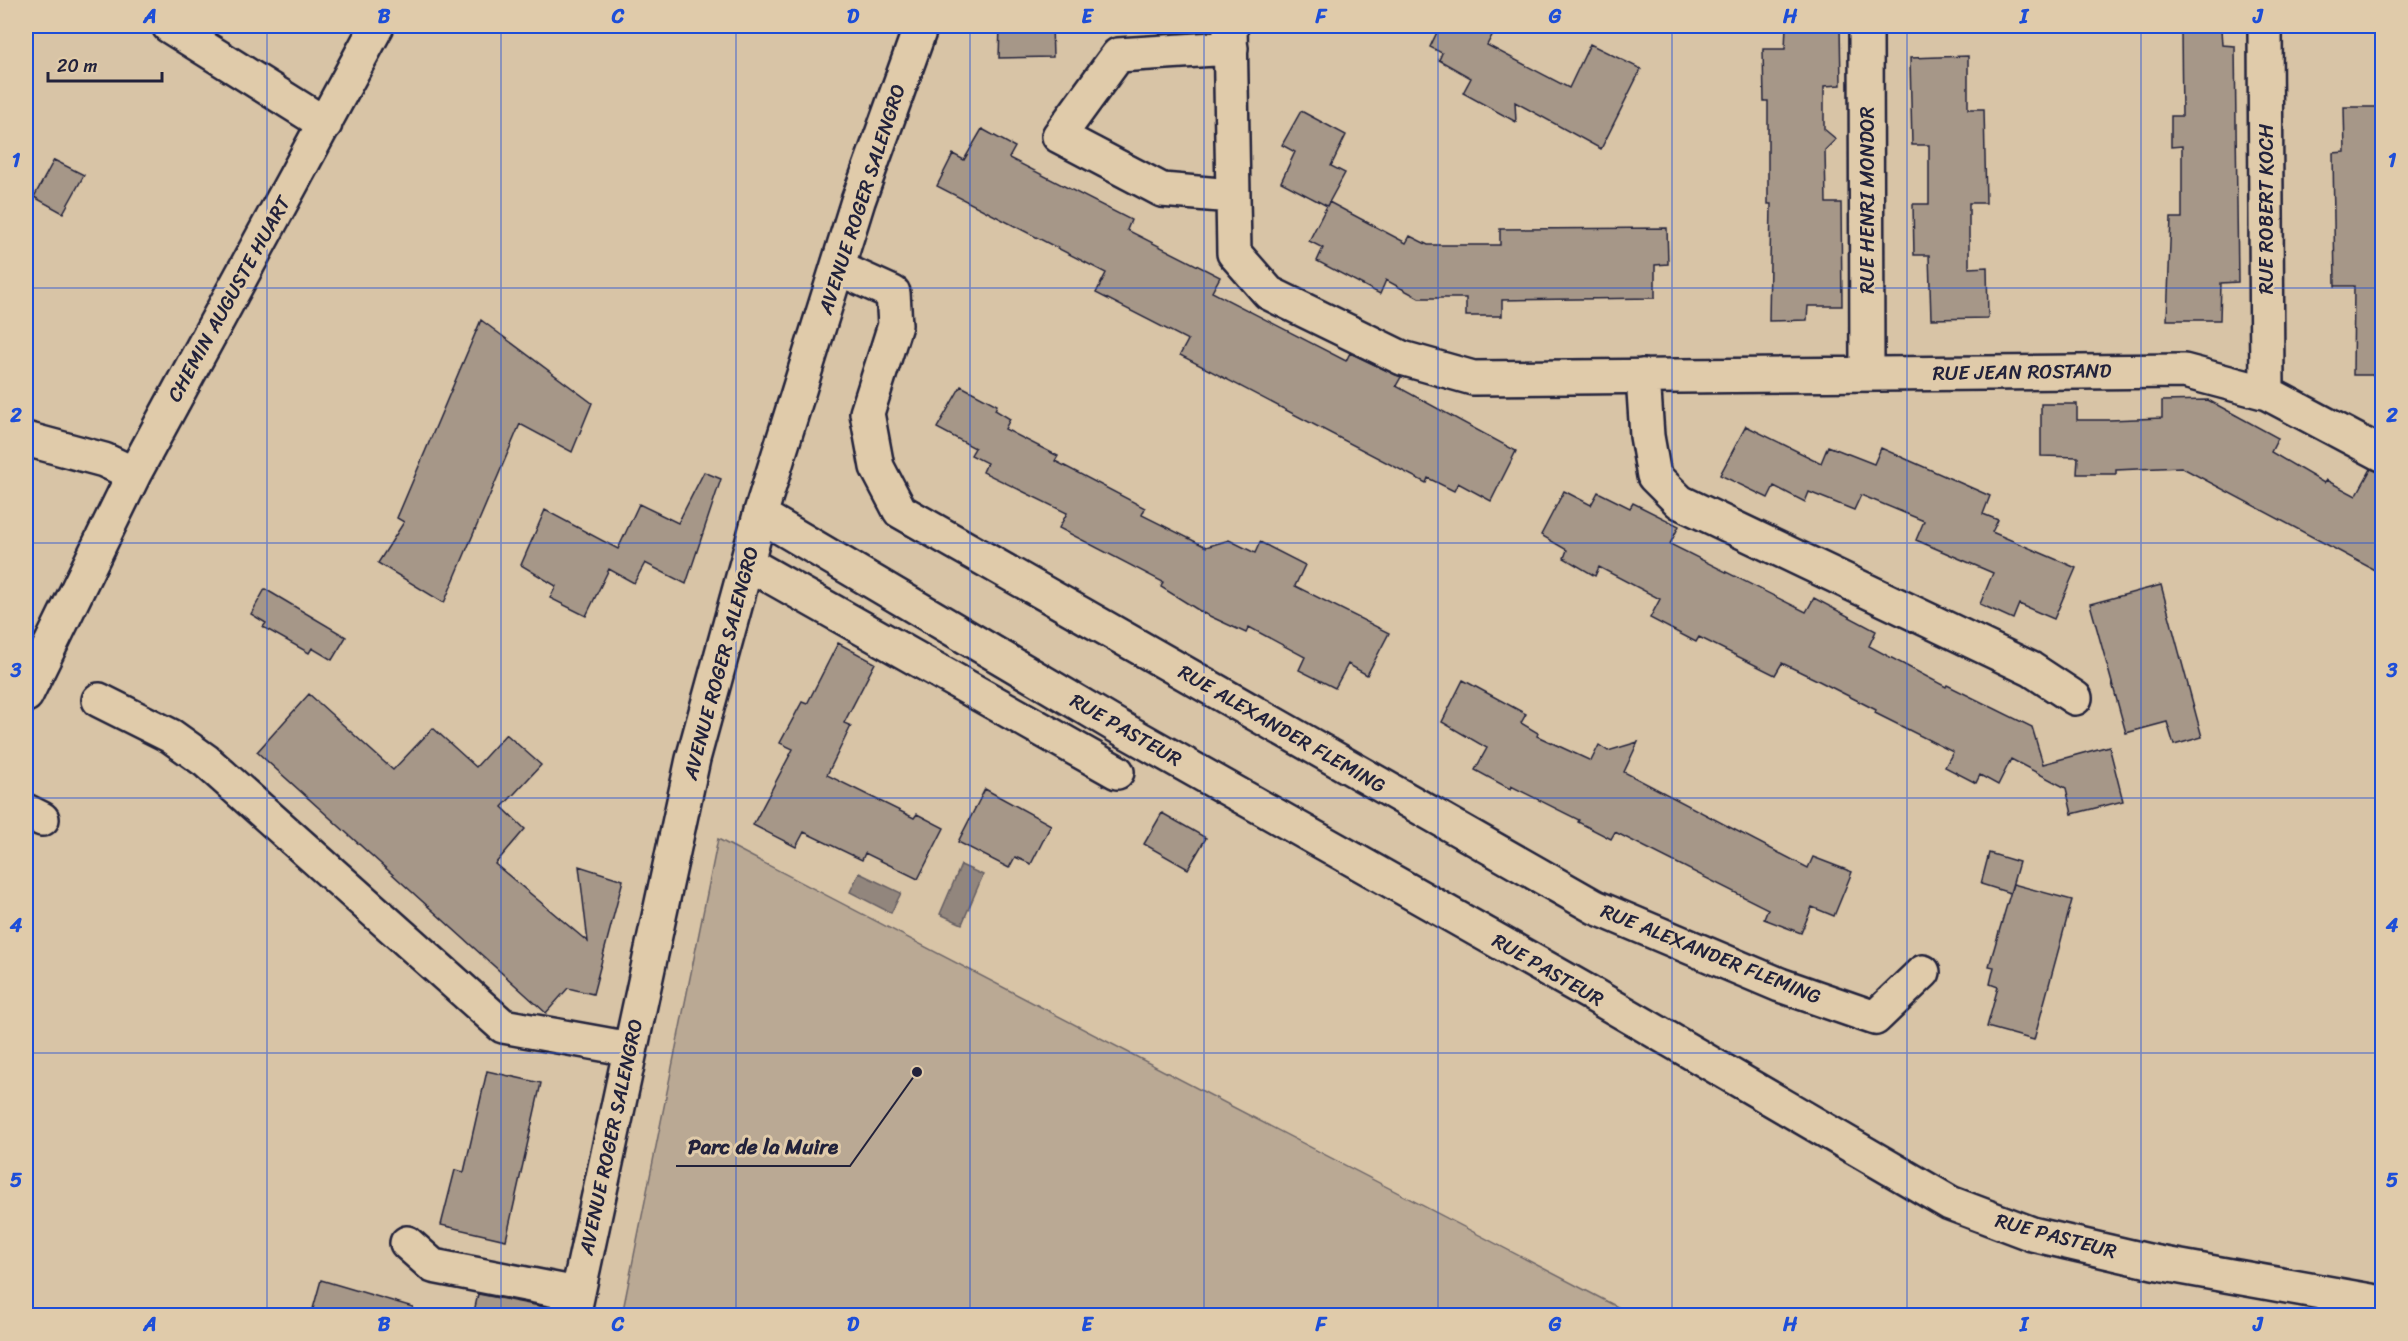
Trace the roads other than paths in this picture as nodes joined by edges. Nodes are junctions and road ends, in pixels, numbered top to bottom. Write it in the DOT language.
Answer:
graph roads {
  1 [pos="170,26"];
  2 [pos="377,26"];
  3 [pos="921,26"];
  4 [pos="1866,26"];
  5 [pos="2265,26"];
  6 [pos="1231,37"];
  7 [pos="325,124"];
  8 [pos="1232,196"];
  9 [pos="838,268"];
  10 [pos="1867,374"];
  11 [pos="1644,376"];
  12 [pos="2267,393"];
  13 [pos="26,439"];
  14 [pos="2382,454"];
  15 [pos="134,474"];
  16 [pos="760,515"];
  17 [pos="747,563"];
  18 [pos="26,694"];
  19 [pos="2075,698"];
  20 [pos="99,700"];
  21 [pos="1074,700"];
  22 [pos="1052,735"];
  23 [pos="1117,772"];
  24 [pos="1923,972"];
  25 [pos="630,1049"];
  26 [pos="407,1243"];
  27 [pos="2382,1303"];
  28 [pos="575,1305"];
  1 -- 7 [label="street"];
  2 -- 7 [label="street, CHEMIN AUGUSTE HUART"];
  3 -- 9 [label="street, AVENUE ROGER SALENGRO"];
  4 -- 10 [label="street, RUE HENRI MONDOR"];
  5 -- 12 [label="street, RUE ROBERT KOCH"];
  6 -- 8 [label="street, RUE JEAN ROSTAND"];
  6 -- 8 [label="street, RUE JEAN ROSTAND"];
  7 -- 15 [label="street, CHEMIN AUGUSTE HUART"];
  8 -- 11 [label="street, RUE JEAN ROSTAND"];
  9 -- 16 [label="street, AVENUE ROGER SALENGRO"];
  9 -- 24 [label="street, RUE ALEXANDER FLEMING"];
  10 -- 11 [label="street, RUE JEAN ROSTAND"];
  10 -- 12 [label="street, RUE JEAN ROSTAND"];
  11 -- 19 [label="street"];
  12 -- 14 [label="street, RUE JEAN ROSTAND"];
  13 -- 15 [label="street"];
  15 -- 18 [label="street, CHEMIN AUGUSTE HUART"];
  16 -- 17 [label="street, AVENUE ROGER SALENGRO"];
  16 -- 21 [label="street, RUE PASTEUR"];
  17 -- 22 [label="street, RUE PASTEUR"];
  17 -- 25 [label="street, AVENUE ROGER SALENGRO"];
  20 -- 25 [label="street"];
  21 -- 22 [label="street"];
  21 -- 27 [label="street, RUE PASTEUR"];
  22 -- 23 [label="street, RUE PASTEUR"];
  25 -- 28 [label="street, AVENUE ROGER SALENGRO"];
  26 -- 28 [label="street"];
}
